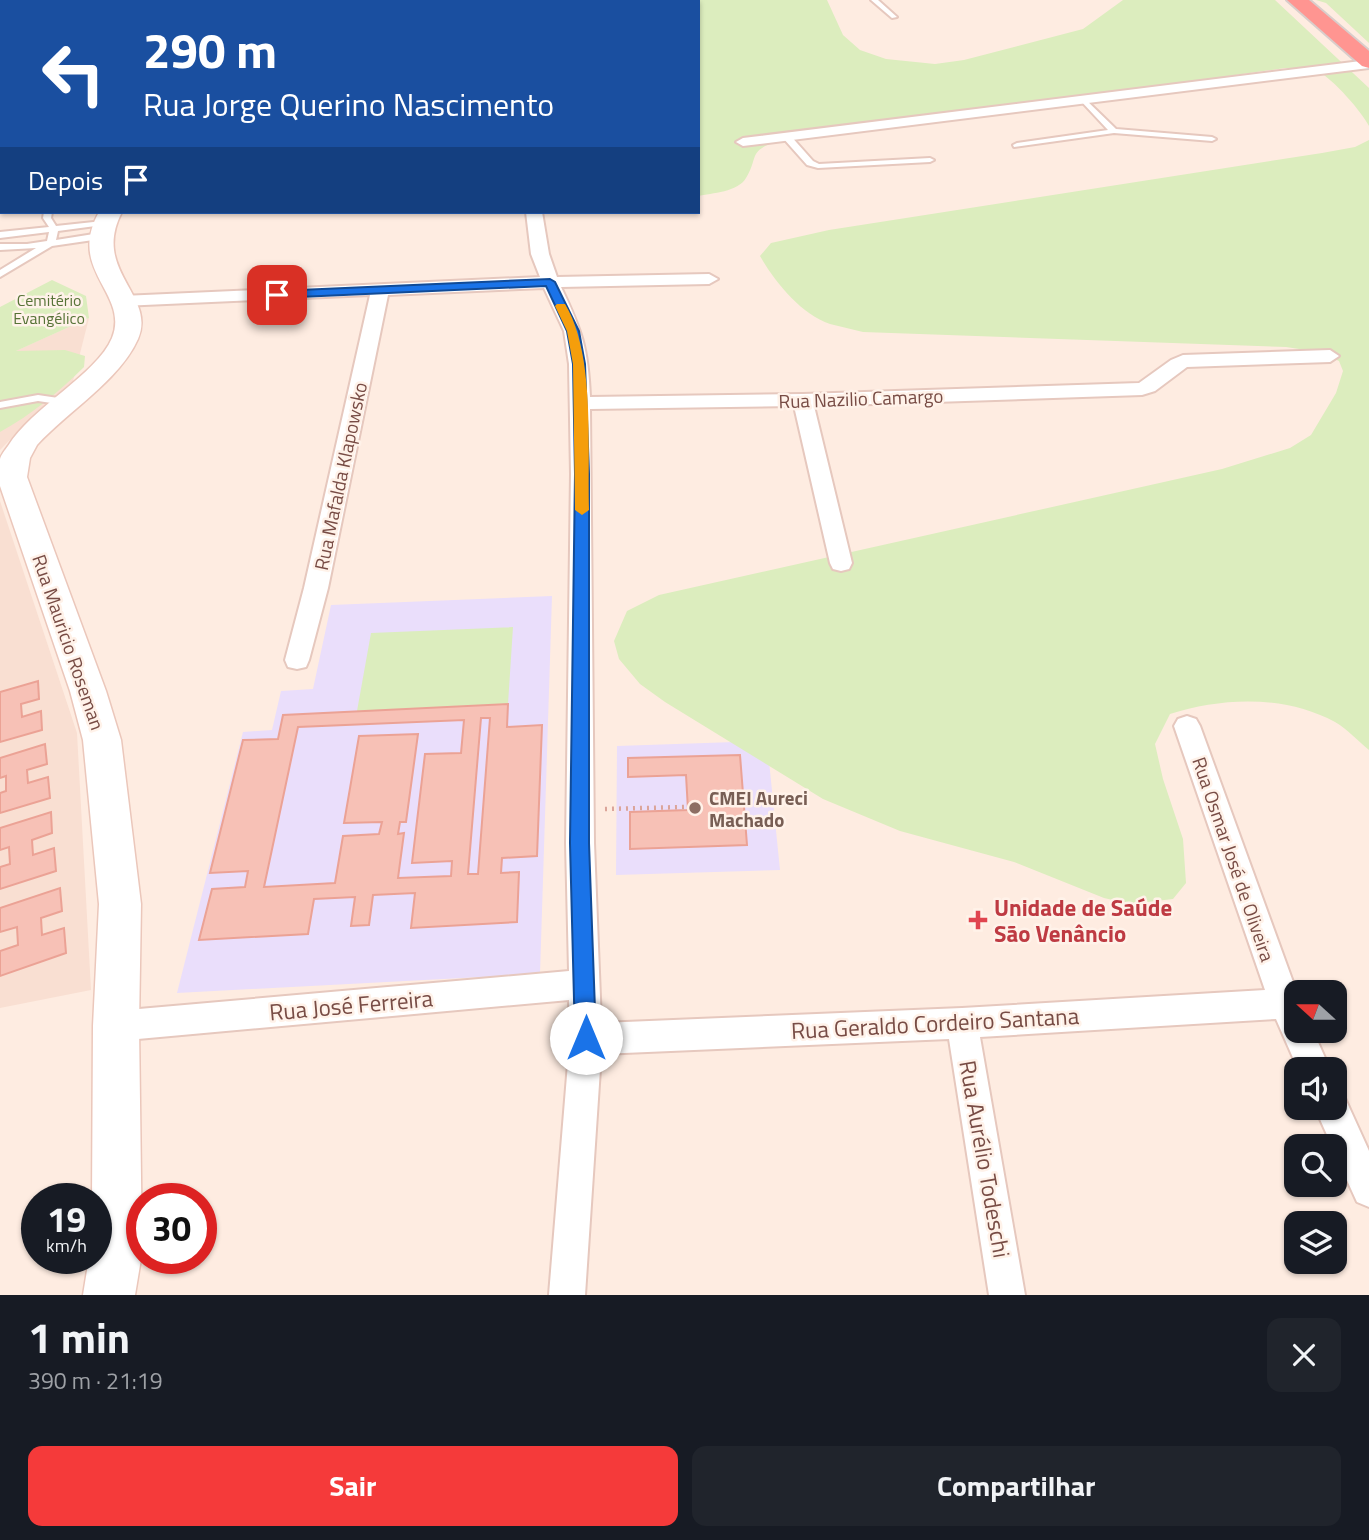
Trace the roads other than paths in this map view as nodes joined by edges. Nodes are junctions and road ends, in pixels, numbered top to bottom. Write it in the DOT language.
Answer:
graph roads {
  1 [pos="874,0"];
  2 [pos="1297,0"];
  3 [pos="894,17"];
  4 [pos="1369,63"];
  5 [pos="1082,99"];
  6 [pos="1114,131"];
  7 [pos="786,136"];
  8 [pos="1212,139"];
  9 [pos="743,142"];
  10 [pos="1017,145"];
  11 [pos="930,160"];
  12 [pos="48,214"];
  13 [pos="534,214"];
  14 [pos="104,224"];
  15 [pos="54,229"];
  16 [pos="13,232"];
  17 [pos="0,235"];
  18 [pos="52,242"];
  19 [pos="4,248"];
  20 [pos="0,274"];
  21 [pos="709,279"];
  22 [pos="550,282"];
  23 [pos="380,290"];
  24 [pos="122,301"];
  25 [pos="1330,356"];
  26 [pos="803,400"];
  27 [pos="65,402"];
  28 [pos="580,403"];
  29 [pos="0,405"];
  30 [pos="842,562"];
  31 [pos="297,660"];
  32 [pos="1187,726"];
  33 [pos="586,984"];
  34 [pos="1284,997"];
  35 [pos="1284,1022"];
  36 [pos="962,1023"];
  37 [pos="116,1026"];
  38 [pos="586,1038"];
  39 [pos="1337,1120"];
  40 [pos="1369,1190"];
  41 [pos="109,1295"];
  42 [pos="567,1295"];
  43 [pos="1007,1295"];
  1 -- 3 [label="lane"];
  2 -- 4 [label="highway"];
  4 -- 5 [label="street"];
  5 -- 6 [label="lane"];
  5 -- 7 [label="street"];
  6 -- 8 [label="lane"];
  6 -- 10 [label="lane"];
  7 -- 9 [label="street"];
  7 -- 11 [label="lane"];
  12 -- 15 [label="lane"];
  13 -- 22 [label="street"];
  14 -- 15 [label="lane"];
  14 -- 18 [label="lane"];
  14 -- 24 [label="main road, Rua Mauricio Roseman"];
  15 -- 16 [label="lane"];
  15 -- 18 [label="lane"];
  16 -- 17 [label="lane"];
  16 -- 19 [label="lane"];
  18 -- 19 [label="lane"];
  18 -- 20 [label="lane"];
  21 -- 22 [label="street"];
  22 -- 23 [label="street"];
  22 -- 28 [label="street"];
  23 -- 24 [label="street"];
  23 -- 31 [label="street, Rua Mafalda Klapowsko"];
  24 -- 27 [label="main road, Rua Mauricio Roseman"];
  25 -- 26 [label="street, Rua Nazilio Camargo"];
  26 -- 28 [label="street, Rua Nazilio Camargo"];
  26 -- 30 [label="street"];
  27 -- 29 [label="lane"];
  27 -- 37 [label="main road, Rua Mauricio Roseman"];
  28 -- 33 [label="street"];
  32 -- 34 [label="street, Rua Osmar José de Oliveira"];
  33 -- 37 [label="street, Rua José Ferreira"];
  33 -- 38 [label="street"];
  35 -- 36 [label="street, Rua Geraldo Cordeiro Santana"];
  36 -- 38 [label="street, Rua Geraldo Cordeiro Santana"];
  36 -- 43 [label="street, Rua Aurélio Todeschi"];
  37 -- 41 [label="main road, Rua Mauricio Roseman"];
  38 -- 42 [label="street"];
  39 -- 40 [label="street"];
}
